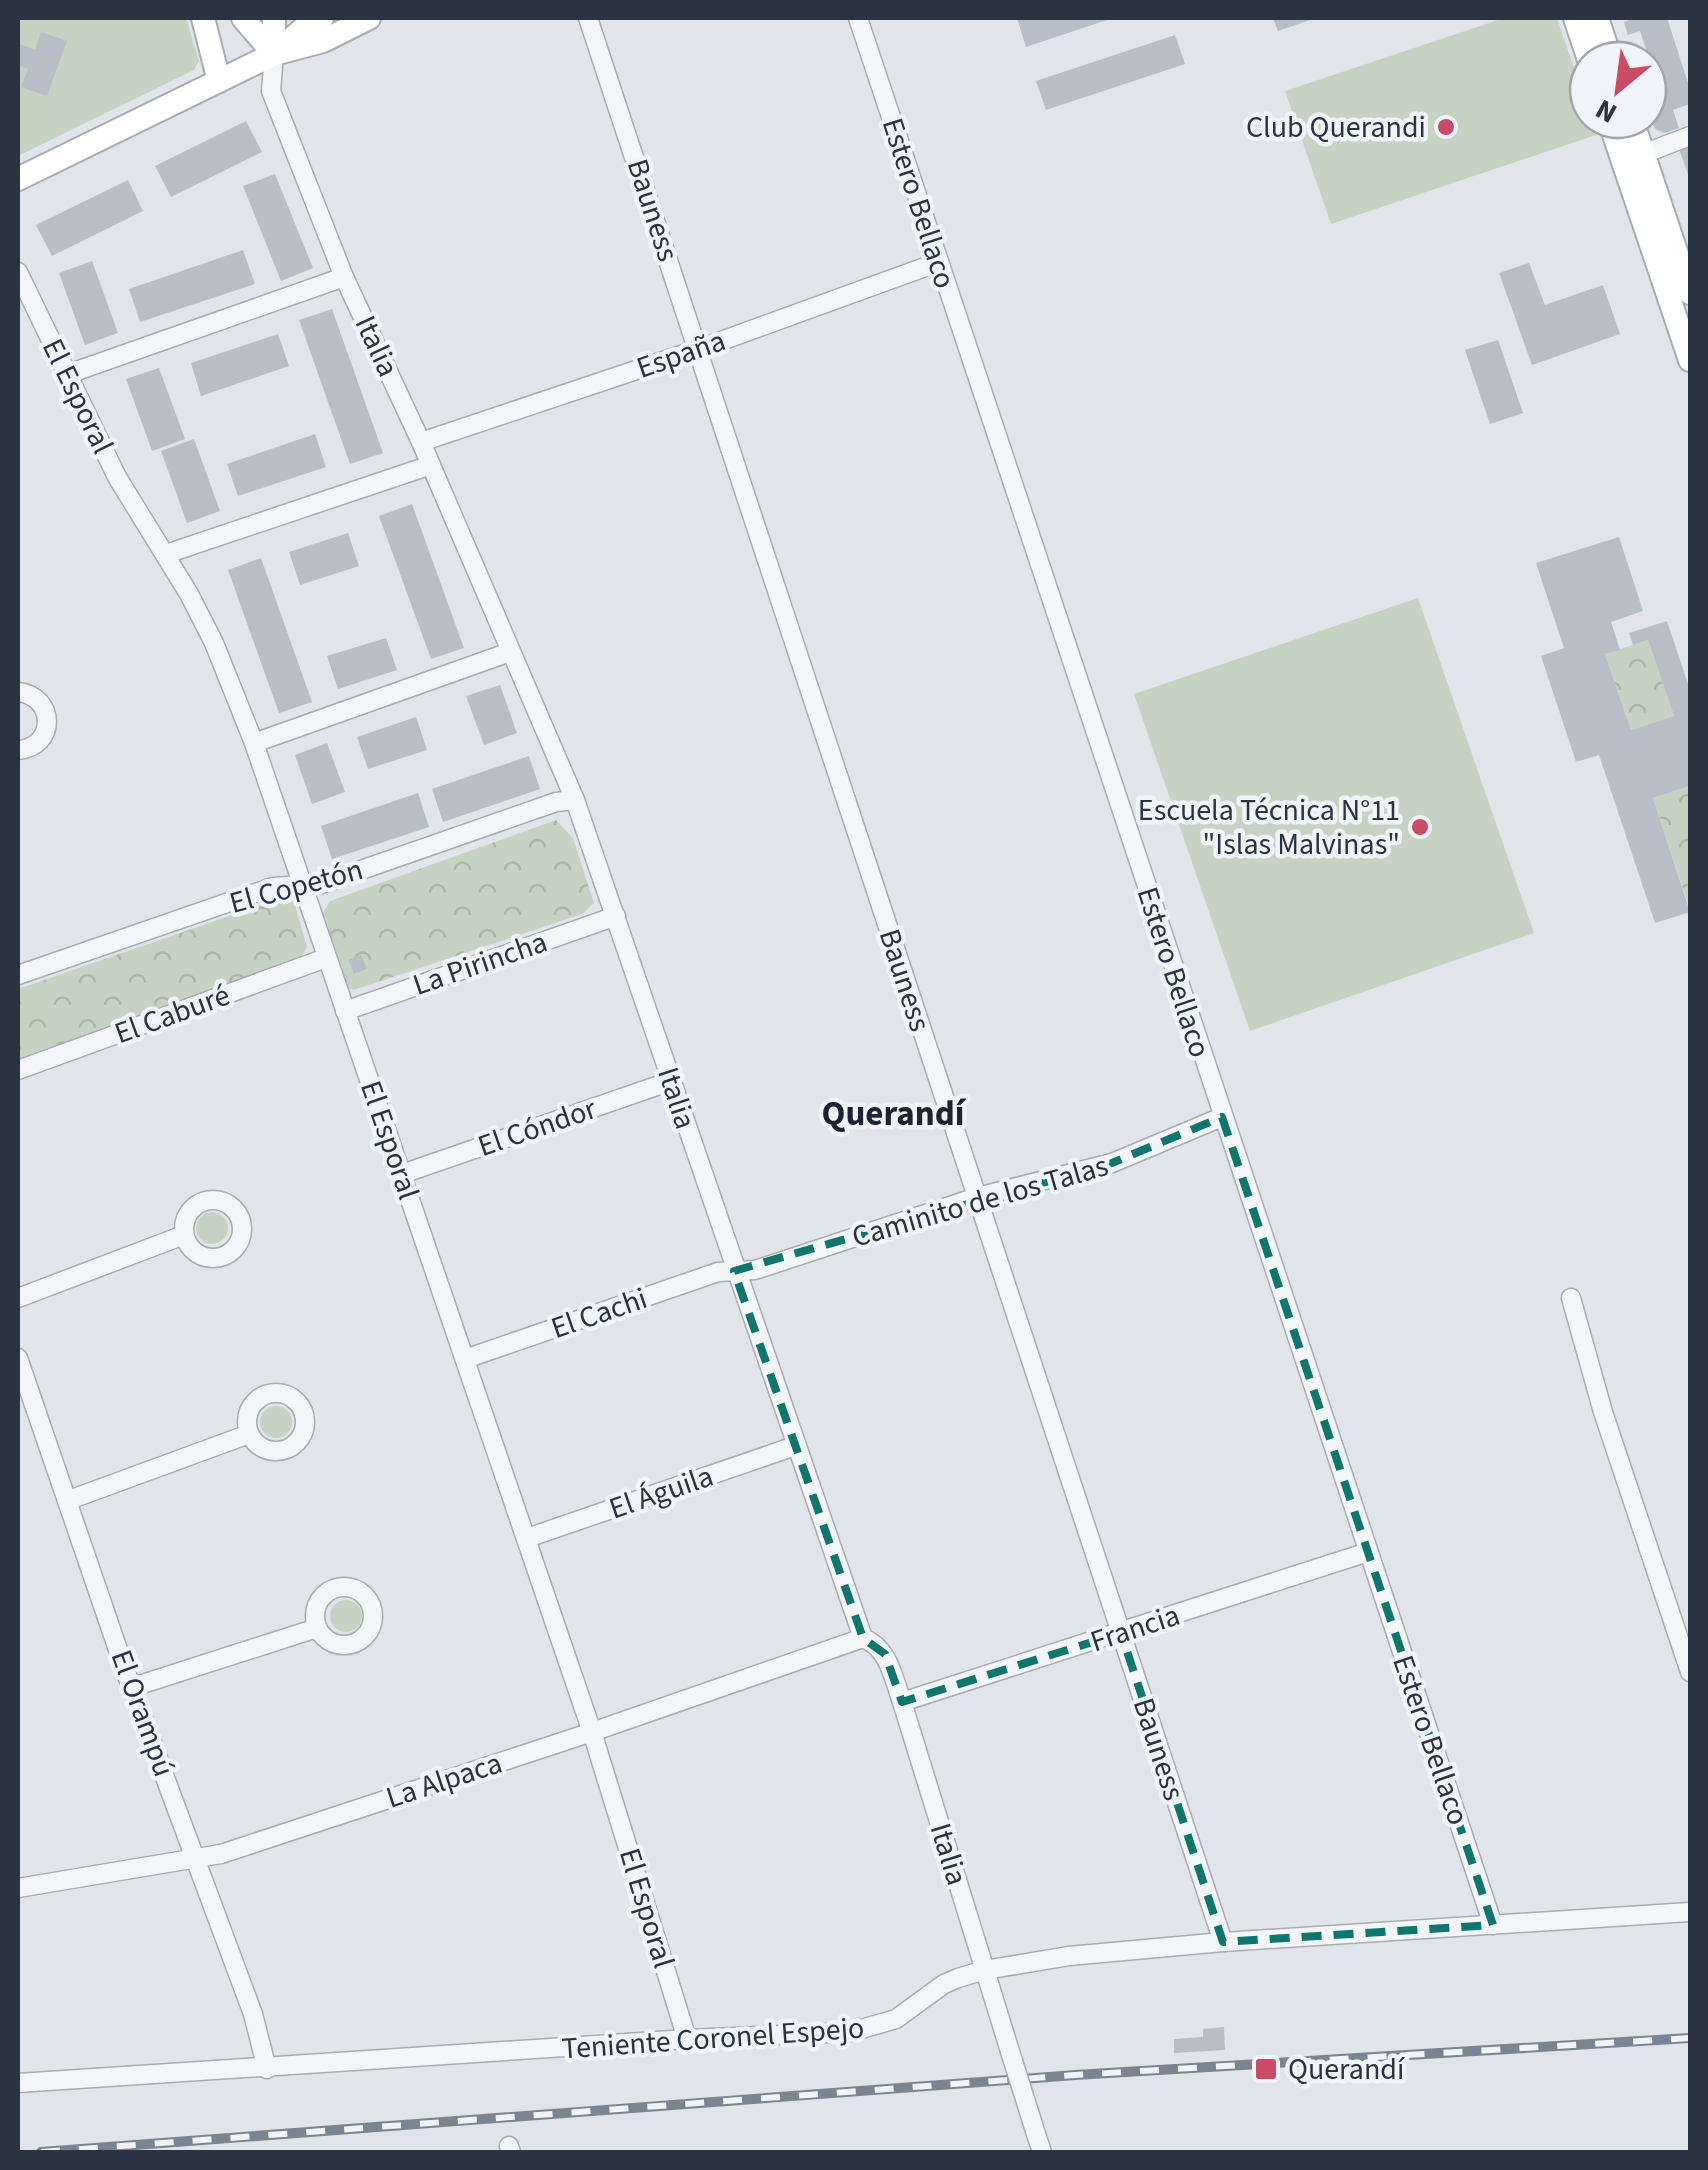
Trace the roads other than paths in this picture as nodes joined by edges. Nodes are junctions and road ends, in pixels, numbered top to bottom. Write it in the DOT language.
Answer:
graph roads {
  1 [pos="203,18"];
  2 [pos="243,18"];
  3 [pos="274,18"];
  4 [pos="322,18"];
  5 [pos="369,18"];
  6 [pos="588,18"];
  7 [pos="858,18"];
  8 [pos="274,54"];
  9 [pos="220,81"];
  10 [pos="1690,136"];
  11 [pos="1622,140"];
  12 [pos="1633,140"];
  13 [pos="1634,158"];
  14 [pos="18,179"];
  15 [pos="939,262"];
  16 [pos="18,272"];
  17 [pos="344,278"];
  18 [pos="1690,293"];
  19 [pos="699,349"];
  20 [pos="1690,360"];
  21 [pos="68,374"];
  22 [pos="421,442"];
  23 [pos="431,465"];
  24 [pos="166,554"];
  25 [pos="510,652"];
  26 [pos="18,692"];
  27 [pos="254,743"];
  28 [pos="18,750"];
  29 [pos="575,800"];
  30 [pos="302,884"];
  31 [pos="616,916"];
  32 [pos="326,958"];
  33 [pos="18,975"];
  34 [pos="345,1011"];
  35 [pos="18,1070"];
  36 [pos="671,1081"];
  37 [pos="1222,1118"];
  38 [pos="402,1174"];
  39 [pos="977,1197"];
  40 [pos="184,1235"];
  41 [pos="734,1271"];
  42 [pos="18,1298"];
  43 [pos="1570,1298"];
  44 [pos="18,1358"];
  45 [pos="465,1359"];
  46 [pos="249,1434"];
  47 [pos="795,1446"];
  48 [pos="69,1500"];
  49 [pos="526,1538"];
  50 [pos="1368,1552"];
  51 [pos="317,1628"];
  52 [pos="1121,1633"];
  53 [pos="862,1638"];
  54 [pos="1690,1672"];
  55 [pos="133,1687"];
  56 [pos="902,1702"];
  57 [pos="592,1732"];
  58 [pos="196,1858"];
  59 [pos="18,1888"];
  60 [pos="1690,1912"];
  61 [pos="1493,1925"];
  62 [pos="1223,1942"];
  63 [pos="985,1970"];
  64 [pos="688,2040"];
  65 [pos="267,2069"];
  66 [pos="18,2083"];
  67 [pos="1039,2143"];
  1 -- 9 [label="main road"];
  2 -- 8 [label="main road"];
  3 -- 8 [label="main road"];
  4 -- 8 [label="main road"];
  5 -- 8 [label="main road"];
  6 -- 19 [label="street, Bauness"];
  7 -- 15 [label="street, Estero Bellaco"];
  8 -- 9 [label="main road"];
  8 -- 17 [label="street, Italia"];
  9 -- 14 [label="main road"];
  10 -- 13 [label="street"];
  11 -- 13 [label="main road"];
  12 -- 13 [label="main road"];
  13 -- 18 [label="main road"];
  13 -- 20 [label="main road"];
  15 -- 19 [label="street, España"];
  15 -- 37 [label="street, Estero Bellaco"];
  16 -- 21 [label="street, El Esporal"];
  17 -- 21 [label="street"];
  17 -- 22 [label="street, Italia"];
  19 -- 22 [label="street, España"];
  19 -- 39 [label="street, Bauness"];
  21 -- 24 [label="street, El Esporal"];
  22 -- 23 [label="street, Italia"];
  23 -- 24 [label="street"];
  23 -- 25 [label="street, Italia"];
  24 -- 27 [label="street, El Esporal"];
  25 -- 27 [label="street"];
  25 -- 29 [label="street, Italia"];
  26 -- 28 [label="street"];
  27 -- 30 [label="street, El Esporal"];
  29 -- 30 [label="street, El Copetón"];
  29 -- 31 [label="street, Italia"];
  30 -- 32 [label="street, El Esporal"];
  30 -- 33 [label="street, El Copetón"];
  31 -- 34 [label="street, La Pirincha"];
  31 -- 36 [label="street, Italia"];
  32 -- 34 [label="street, El Esporal"];
  32 -- 35 [label="street, El Caburé"];
  34 -- 38 [label="street, El Esporal"];
  36 -- 38 [label="street, El Cóndor"];
  36 -- 41 [label="street, Italia"];
  37 -- 39 [label="street, Caminito de los Talas"];
  37 -- 50 [label="street, Estero Bellaco"];
  38 -- 45 [label="street, El Esporal"];
  39 -- 41 [label="street, Caminito de los Talas"];
  39 -- 52 [label="street, Bauness"];
  40 -- 42 [label="street"];
  41 -- 45 [label="street, El Cachi"];
  41 -- 47 [label="street, Italia"];
  43 -- 54 [label="street"];
  44 -- 48 [label="street, El Orampú"];
  45 -- 49 [label="street, El Esporal"];
  46 -- 48 [label="street"];
  47 -- 49 [label="street, El Águila"];
  47 -- 53 [label="street, Italia"];
  48 -- 55 [label="street, El Orampú"];
  49 -- 57 [label="street, El Esporal"];
  50 -- 52 [label="street, Francia"];
  50 -- 61 [label="street, Estero Bellaco"];
  51 -- 55 [label="street"];
  52 -- 56 [label="street, Francia"];
  52 -- 62 [label="street, Bauness"];
  53 -- 56 [label="street, Italia"];
  53 -- 57 [label="street, La Alpaca"];
  55 -- 58 [label="street, El Orampú"];
  56 -- 63 [label="street, Italia"];
  57 -- 58 [label="street, La Alpaca"];
  57 -- 64 [label="street, El Esporal"];
  58 -- 59 [label="street, La Alpaca"];
  58 -- 65 [label="street, El Orampú"];
  60 -- 61 [label="street, Teniente Coronel Espejo"];
  61 -- 62 [label="street, Teniente Coronel Espejo"];
  62 -- 63 [label="street, Teniente Coronel Espejo"];
  63 -- 64 [label="street, Teniente Coronel Espejo"];
  63 -- 67 [label="street, Italia, bridge"];
  64 -- 65 [label="street, Teniente Coronel Espejo"];
  65 -- 66 [label="street, Teniente Coronel Espejo"];
}
